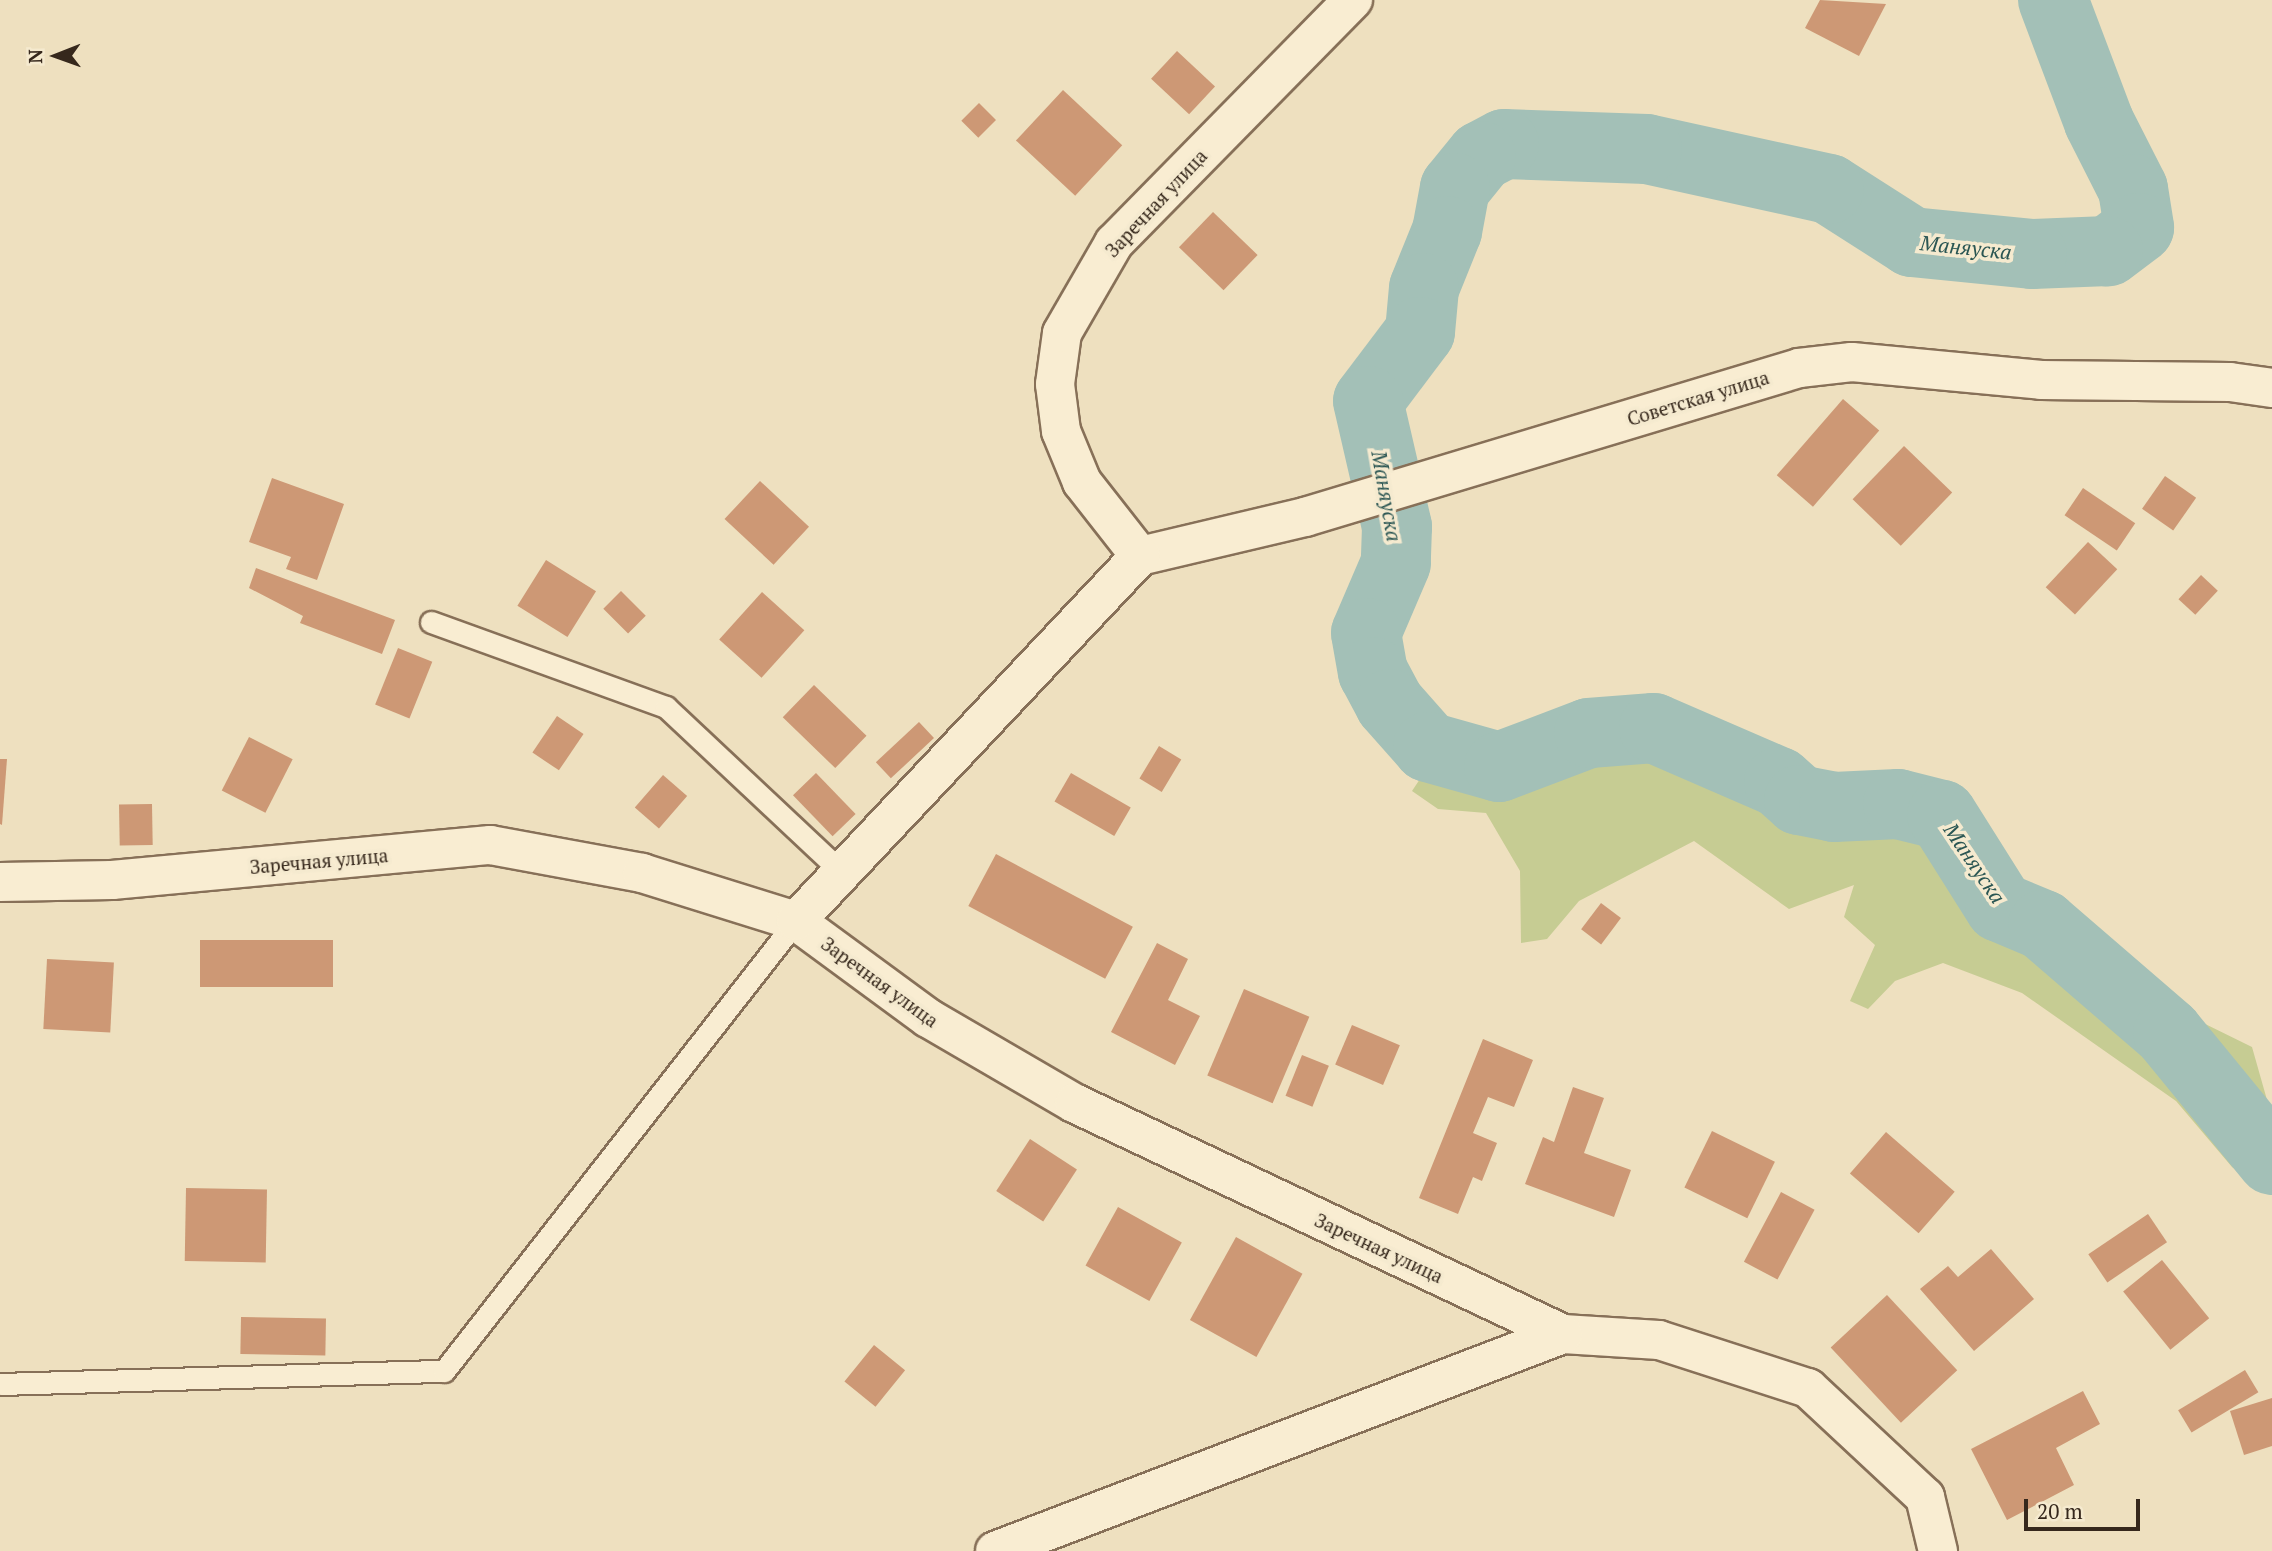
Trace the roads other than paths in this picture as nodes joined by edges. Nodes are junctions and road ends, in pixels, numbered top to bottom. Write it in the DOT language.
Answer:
graph roads {
  1 [pos="1353,0"];
  2 [pos="2272,388"];
  3 [pos="1140,556"];
  4 [pos="431,622"];
  5 [pos="845,875"];
  6 [pos="0,882"];
  7 [pos="796,921"];
  8 [pos="1563,1334"];
  9 [pos="0,1384"];
  10 [pos="995,1551"];
  11 [pos="1938,1551"];
  1 -- 3 [label="street, Заречная улица"];
  2 -- 3 [label="street, Советская улица"];
  3 -- 5 [label="street"];
  4 -- 5 [label="lane"];
  5 -- 7 [label="street"];
  6 -- 7 [label="street, Заречная улица"];
  7 -- 8 [label="street, Заречная улица"];
  7 -- 9 [label="lane"];
  8 -- 10 [label="street"];
  8 -- 11 [label="street, Заречная улица"];
}
